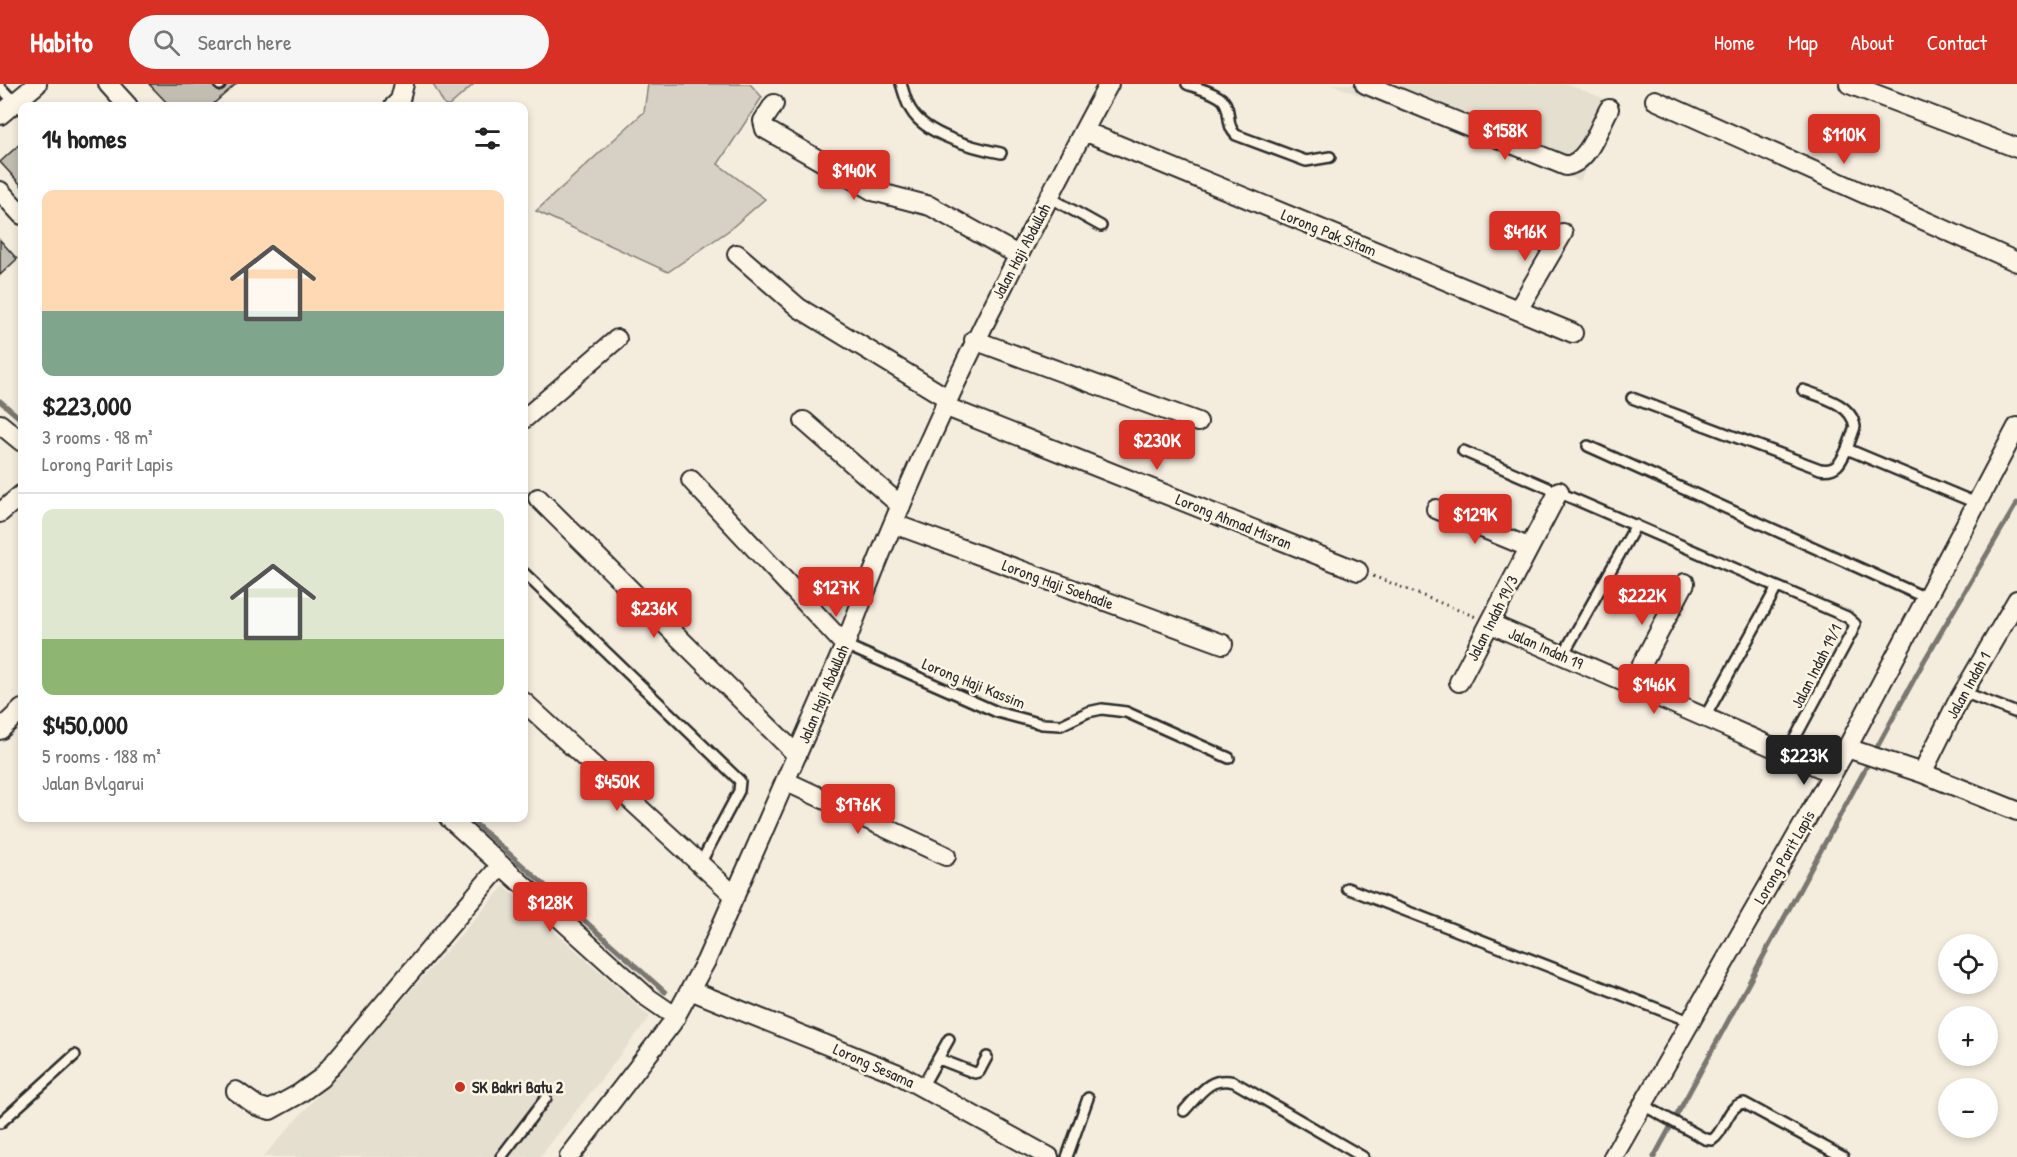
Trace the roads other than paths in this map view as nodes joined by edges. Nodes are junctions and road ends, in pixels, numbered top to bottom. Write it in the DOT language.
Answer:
graph roads {
  1 [pos="37,84"];
  2 [pos="108,84"];
  3 [pos="404,84"];
  4 [pos="901,84"];
  5 [pos="1109,84"];
  6 [pos="1187,84"];
  7 [pos="1365,84"];
  8 [pos="1849,84"];
  9 [pos="0,87"];
  10 [pos="1655,100"];
  11 [pos="22,102"];
  12 [pos="124,102"];
  13 [pos="398,102"];
  14 [pos="774,104"];
  15 [pos="18,105"];
  16 [pos="18,106"];
  17 [pos="1609,110"];
  18 [pos="0,115"];
  19 [pos="1084,131"];
  20 [pos="2017,148"];
  21 [pos="1002,153"];
  22 [pos="1330,157"];
  23 [pos="0,191"];
  24 [pos="1049,197"];
  25 [pos="18,211"];
  26 [pos="1101,226"];
  27 [pos="1563,233"];
  28 [pos="737,254"];
  29 [pos="1018,255"];
  30 [pos="2017,262"];
  31 [pos="1518,309"];
  32 [pos="1573,333"];
  33 [pos="617,339"];
  34 [pos="974,340"];
  35 [pos="1803,390"];
  36 [pos="1632,398"];
  37 [pos="946,402"];
  38 [pos="528,416"];
  39 [pos="804,421"];
  40 [pos="1198,422"];
  41 [pos="0,424"];
  42 [pos="2017,427"];
  43 [pos="18,439"];
  44 [pos="1588,446"];
  45 [pos="1847,448"];
  46 [pos="1463,451"];
  47 [pos="691,480"];
  48 [pos="1559,491"];
  49 [pos="18,497"];
  50 [pos="538,498"];
  51 [pos="1976,503"];
  52 [pos="901,506"];
  53 [pos="1436,509"];
  54 [pos="0,513"];
  55 [pos="894,524"];
  56 [pos="1636,525"];
  57 [pos="1528,547"];
  58 [pos="1358,571"];
  59 [pos="528,577"];
  60 [pos="1685,583"];
  61 [pos="1777,587"];
  62 [pos="1926,597"];
  63 [pos="2017,600"];
  64 [pos="1491,624"];
  65 [pos="1223,644"];
  66 [pos="845,645"];
  67 [pos="1563,656"];
  68 [pos="1459,682"];
  69 [pos="1631,685"];
  70 [pos="1963,692"];
  71 [pos="528,706"];
  72 [pos="2017,713"];
  73 [pos="1704,717"];
  74 [pos="1855,752"];
  75 [pos="1787,753"];
  76 [pos="797,755"];
  77 [pos="1229,758"];
  78 [pos="1832,773"];
  79 [pos="1922,773"];
  80 [pos="785,781"];
  81 [pos="2017,811"];
  82 [pos="453,822"];
  83 [pos="946,856"];
  84 [pos="700,864"];
  85 [pos="501,865"];
  86 [pos="1347,888"];
  87 [pos="735,896"];
  88 [pos="690,990"];
  89 [pos="676,1017"];
  90 [pos="1689,1021"];
  91 [pos="949,1039"];
  92 [pos="75,1054"];
  93 [pos="987,1057"];
  94 [pos="939,1059"];
  95 [pos="922,1087"];
  96 [pos="236,1091"];
  97 [pos="546,1098"];
  98 [pos="1088,1098"];
  99 [pos="1643,1105"];
  100 [pos="1184,1111"];
  101 [pos="0,1123"];
  102 [pos="501,1157"];
  103 [pos="569,1157"];
  104 [pos="1049,1157"];
  105 [pos="1067,1157"];
  106 [pos="1363,1157"];
  107 [pos="1613,1157"];
  108 [pos="1843,1157"];
  1 -- 11 [label="street"];
  2 -- 12 [label="street"];
  3 -- 13 [label="street"];
  4 -- 21 [label="lane"];
  5 -- 19 [label="street, Jalan Haji Abdullah"];
  6 -- 22 [label="lane"];
  7 -- 17 [label="street"];
  8 -- 20 [label="street"];
  9 -- 15 [label="lane"];
  10 -- 30 [label="street"];
  14 -- 29 [label="street"];
  16 -- 18 [label="street"];
  19 -- 24 [label="street, Jalan Haji Abdullah"];
  19 -- 31 [label="street, Lorong Pak Sitam"];
  23 -- 25 [label="street"];
  24 -- 26 [label="lane"];
  24 -- 29 [label="street, Jalan Haji Abdullah"];
  27 -- 31 [label="street"];
  28 -- 37 [label="street, Lorong Ahmad Misran"];
  29 -- 34 [label="street, Jalan Haji Abdullah"];
  31 -- 32 [label="street, Lorong Pak Sitam"];
  33 -- 38 [label="street"];
  34 -- 37 [label="street, Jalan Haji Abdullah"];
  34 -- 40 [label="street"];
  35 -- 45 [label="lane"];
  36 -- 45 [label="lane"];
  37 -- 52 [label="street, Jalan Haji Abdullah"];
  37 -- 58 [label="street, Lorong Ahmad Misran"];
  39 -- 52 [label="street"];
  41 -- 43 [label="street"];
  42 -- 51 [label="street, Lorong Parit Lapis"];
  44 -- 62 [label="lane"];
  45 -- 51 [label="lane"];
  46 -- 48 [label="lane"];
  47 -- 66 [label="street"];
  48 -- 56 [label="lane"];
  48 -- 57 [label="street, Jalan Indah 19/3"];
  49 -- 54 [label="street"];
  50 -- 76 [label="street"];
  51 -- 62 [label="street, Lorong Parit Lapis"];
  52 -- 55 [label="street, Jalan Haji Abdullah"];
  53 -- 57 [label="street"];
  55 -- 65 [label="street, Lorong Haji Soehadie"];
  55 -- 66 [label="street, Jalan Haji Abdullah"];
  56 -- 61 [label="lane"];
  56 -- 67 [label="lane"];
  57 -- 64 [label="street, Jalan Indah 19/3"];
  59 -- 84 [label="lane"];
  60 -- 69 [label="street"];
  61 -- 73 [label="lane"];
  61 -- 75 [label="lane, Jalan Indah 19/1"];
  62 -- 74 [label="street, Lorong Parit Lapis"];
  63 -- 70 [label="street, Jalan Indah 1"];
  64 -- 67 [label="street, Jalan Indah 19"];
  64 -- 68 [label="street, Jalan Indah 19/3"];
  66 -- 76 [label="street, Jalan Haji Abdullah"];
  66 -- 77 [label="lane, Lorong Haji Kassim"];
  67 -- 69 [label="street, Jalan Indah 19"];
  69 -- 73 [label="street, Jalan Indah 19"];
  70 -- 72 [label="lane"];
  70 -- 79 [label="street, Jalan Indah 1"];
  71 -- 84 [label="street"];
  73 -- 75 [label="street, Jalan Indah 19"];
  74 -- 78 [label="street, Lorong Parit Lapis"];
  74 -- 79 [label="street"];
  75 -- 78 [label="street, Jalan Indah 19"];
  76 -- 80 [label="street, Jalan Haji Abdullah"];
  78 -- 90 [label="street, Lorong Parit Lapis"];
  79 -- 81 [label="street"];
  80 -- 83 [label="street"];
  80 -- 87 [label="street, Jalan Haji Abdullah"];
  82 -- 85 [label="street"];
  84 -- 87 [label="street"];
  85 -- 89 [label="street"];
  85 -- 96 [label="street"];
  86 -- 90 [label="lane"];
  87 -- 88 [label="street, Jalan Haji Abdullah"];
  88 -- 89 [label="street, Jalan Haji Abdullah"];
  88 -- 95 [label="street, Lorong Sesama"];
  89 -- 103 [label="street, Jalan Haji Abdullah"];
  90 -- 99 [label="street, Lorong Parit Lapis"];
  91 -- 94 [label="lane"];
  92 -- 101 [label="lane"];
  93 -- 94 [label="lane"];
  94 -- 95 [label="lane"];
  95 -- 104 [label="street, Lorong Sesama"];
  97 -- 102 [label="lane"];
  98 -- 105 [label="lane"];
  99 -- 107 [label="street, Lorong Parit Lapis"];
  99 -- 108 [label="lane"];
  100 -- 106 [label="lane"];
}
